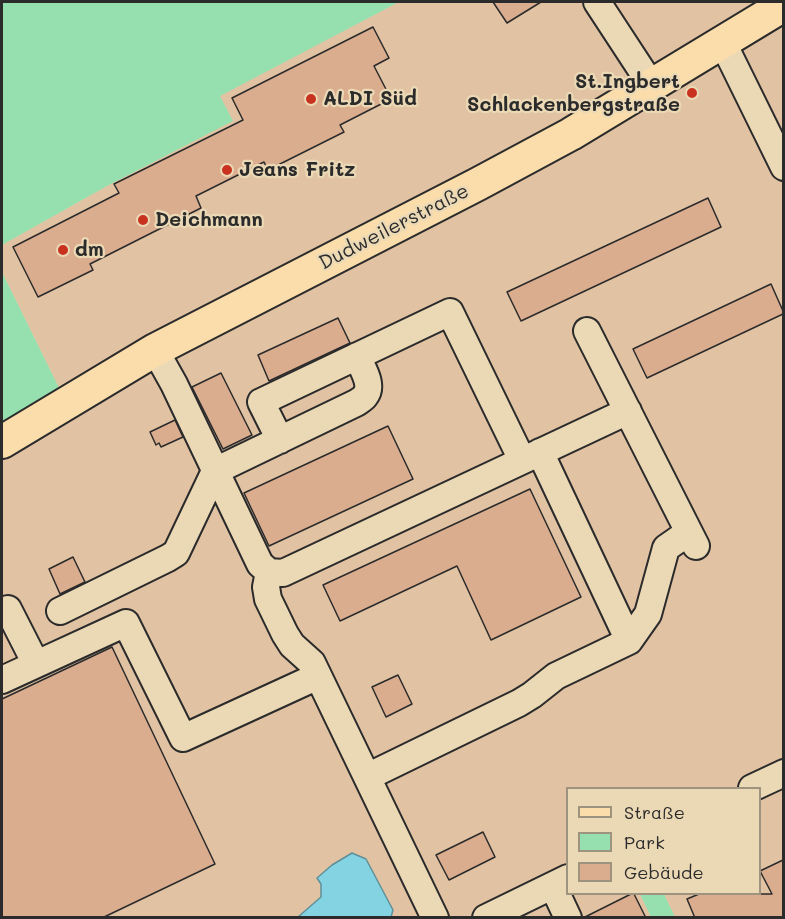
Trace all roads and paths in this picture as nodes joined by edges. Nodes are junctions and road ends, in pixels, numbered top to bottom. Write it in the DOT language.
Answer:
graph roads {
  1 [pos="605,5"];
  2 [pos="783,5"];
  3 [pos="723,43"];
  4 [pos="652,86"];
  5 [pos="783,167"];
  6 [pos="587,331"];
  7 [pos="155,350"];
  8 [pos="357,357"];
  9 [pos="628,411"];
  10 [pos="280,440"];
  11 [pos="2,442"];
  12 [pos="531,456"];
  13 [pos="215,471"];
  14 [pos="269,572"];
  15 [pos="60,611"];
  16 [pos="2,612"];
  17 [pos="629,641"];
  18 [pos="36,664"];
  19 [pos="318,676"];
  20 [pos="2,680"];
  21 [pos="783,773"];
  22 [pos="367,777"];
  23 [pos="756,787"];
  24 [pos="560,882"];
  25 [pos="435,918"];
  26 [pos="486,918"];
  27 [pos="568,918"];
  1 -- 4 [label="street"];
  2 -- 3 [label="main road, Dudweilerstraße"];
  3 -- 4 [label="main road, Dudweilerstraße"];
  3 -- 5 [label="street"];
  4 -- 7 [label="main road, Dudweilerstraße"];
  6 -- 9 [label="street"];
  7 -- 11 [label="main road, Dudweilerstraße"];
  7 -- 13 [label="street"];
  8 -- 10 [label="street"];
  8 -- 10 [label="street"];
  8 -- 12 [label="street"];
  9 -- 12 [label="street"];
  9 -- 17 [label="street"];
  10 -- 13 [label="street"];
  12 -- 14 [label="street"];
  12 -- 17 [label="street"];
  13 -- 14 [label="street"];
  13 -- 15 [label="street"];
  14 -- 19 [label="street"];
  16 -- 18 [label="street"];
  17 -- 22 [label="street"];
  18 -- 19 [label="street"];
  18 -- 20 [label="street"];
  19 -- 22 [label="street"];
  21 -- 23 [label="street"];
  22 -- 25 [label="street"];
  24 -- 26 [label="street"];
  24 -- 27 [label="street"];
}
